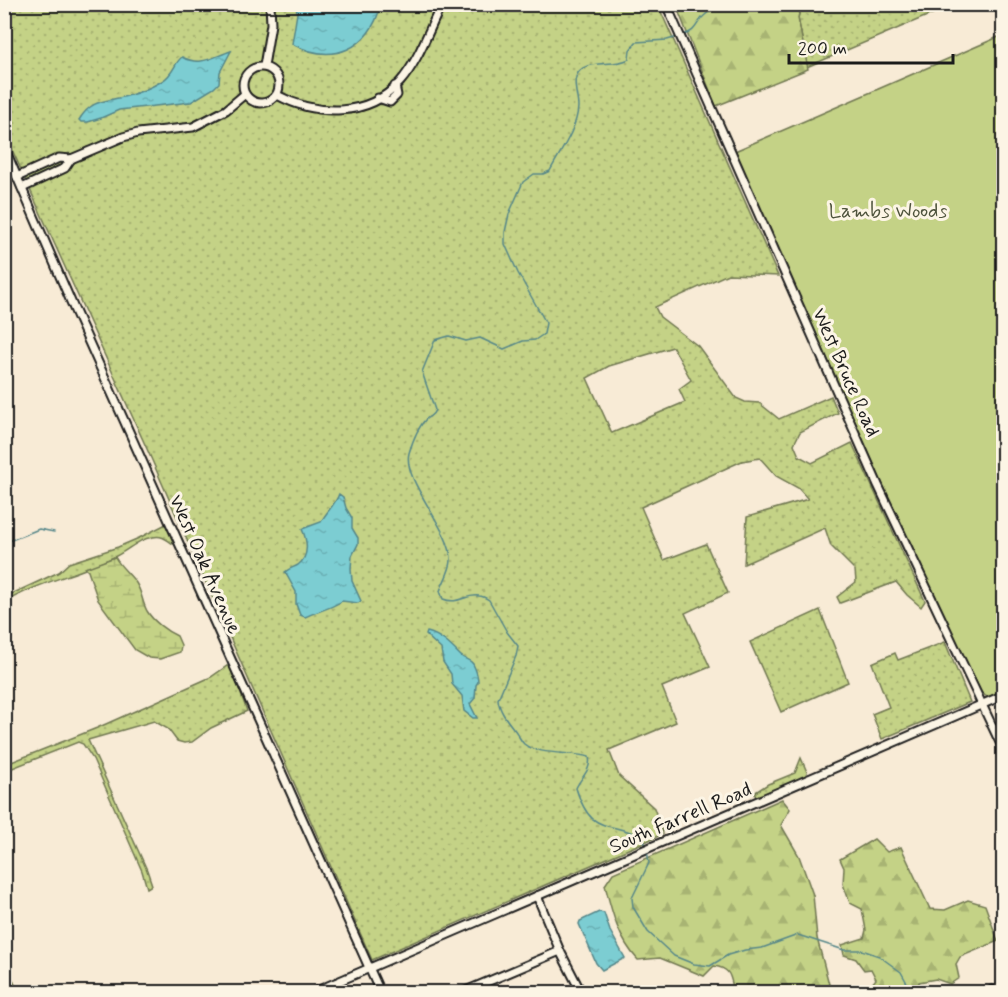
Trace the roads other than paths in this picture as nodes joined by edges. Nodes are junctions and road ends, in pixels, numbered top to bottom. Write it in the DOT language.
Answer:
graph roads {
  1 [pos="270,4"];
  2 [pos="442,4"];
  3 [pos="666,4"];
  4 [pos="264,66"];
  5 [pos="245,94"];
  6 [pos="277,95"];
  7 [pos="4,147"];
  8 [pos="71,159"];
  9 [pos="17,177"];
  10 [pos="22,188"];
  11 [pos="1004,695"];
  12 [pos="982,705"];
  13 [pos="1004,750"];
  14 [pos="537,896"];
  15 [pos="560,951"];
  16 [pos="370,968"];
  17 [pos="314,993"];
  18 [pos="380,993"];
  19 [pos="463,993"];
  20 [pos="581,993"];
  1 -- 4 [label="street"];
  2 -- 6 [label="street"];
  3 -- 12 [label="street, West Bruce Road"];
  4 -- 5 [label="street"];
  4 -- 6 [label="street"];
  5 -- 6 [label="street"];
  5 -- 8 [label="street"];
  7 -- 9 [label="street, West Oak Avenue"];
  8 -- 9 [label="street"];
  8 -- 10 [label="street"];
  9 -- 10 [label="street, West Oak Avenue"];
  10 -- 16 [label="street, West Oak Avenue"];
  11 -- 12 [label="street, South Farrell Road"];
  12 -- 13 [label="street, West Bruce Road"];
  12 -- 14 [label="street, South Farrell Road"];
  14 -- 15 [label="street"];
  14 -- 16 [label="street, South Farrell Road"];
  15 -- 19 [label="street"];
  15 -- 20 [label="street"];
  16 -- 17 [label="street, South Farrell Road"];
  16 -- 18 [label="street, West Oak Avenue"];
}
